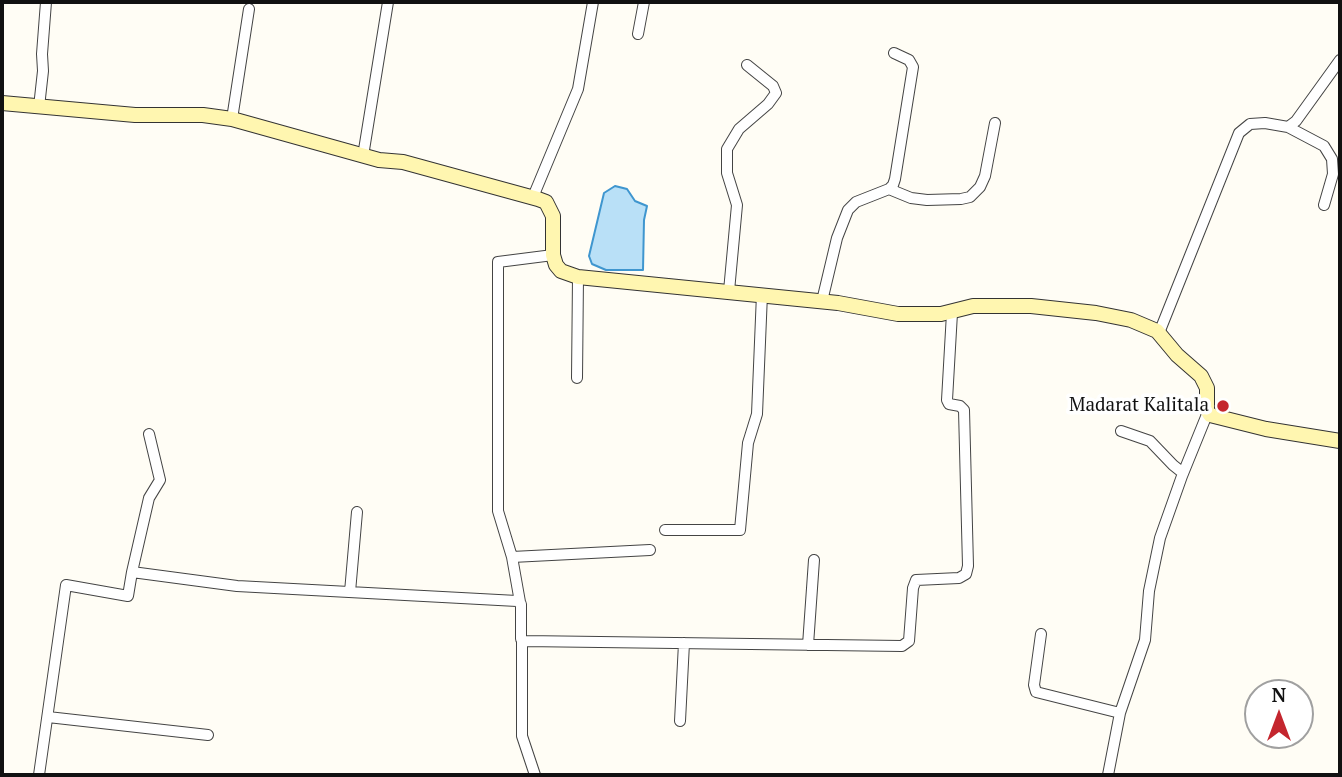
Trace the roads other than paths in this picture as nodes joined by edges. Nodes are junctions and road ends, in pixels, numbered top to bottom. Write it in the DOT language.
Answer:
graph roads {
  1 [pos="46,2"];
  2 [pos="388,2"];
  3 [pos="593,2"];
  4 [pos="644,2"];
  5 [pos="250,9"];
  6 [pos="638,34"];
  7 [pos="894,53"];
  8 [pos="1340,60"];
  9 [pos="747,65"];
  10 [pos="2,103"];
  11 [pos="39,107"];
  12 [pos="232,119"];
  13 [pos="995,123"];
  14 [pos="1288,127"];
  15 [pos="363,156"];
  16 [pos="889,189"];
  17 [pos="533,197"];
  18 [pos="1324,205"];
  19 [pos="554,255"];
  20 [pos="578,277"];
  21 [pos="730,290"];
  22 [pos="762,294"];
  23 [pos="822,301"];
  24 [pos="952,313"];
  25 [pos="1159,333"];
  26 [pos="577,378"];
  27 [pos="1208,412"];
  28 [pos="1121,431"];
  29 [pos="149,434"];
  30 [pos="1340,441"];
  31 [pos="1183,473"];
  32 [pos="357,512"];
  33 [pos="665,530"];
  34 [pos="650,550"];
  35 [pos="512,556"];
  36 [pos="814,559"];
  37 [pos="132,572"];
  38 [pos="350,592"];
  39 [pos="520,602"];
  40 [pos="1041,634"];
  41 [pos="522,640"];
  42 [pos="684,643"];
  43 [pos="808,645"];
  44 [pos="1120,713"];
  45 [pos="48,718"];
  46 [pos="680,721"];
  47 [pos="208,735"];
  48 [pos="39,775"];
  49 [pos="536,775"];
  50 [pos="1108,775"];
  1 -- 11 [label="street"];
  2 -- 15 [label="street"];
  3 -- 17 [label="street"];
  4 -- 6 [label="street"];
  5 -- 12 [label="street"];
  7 -- 16 [label="street"];
  8 -- 14 [label="street"];
  9 -- 21 [label="street"];
  10 -- 11 [label="main road"];
  11 -- 12 [label="main road"];
  12 -- 15 [label="main road"];
  13 -- 16 [label="street"];
  14 -- 18 [label="street"];
  14 -- 25 [label="street"];
  15 -- 17 [label="main road"];
  16 -- 23 [label="street"];
  17 -- 19 [label="main road"];
  19 -- 20 [label="main road"];
  19 -- 35 [label="street"];
  20 -- 21 [label="main road"];
  20 -- 26 [label="street"];
  21 -- 22 [label="main road"];
  22 -- 23 [label="main road"];
  22 -- 33 [label="street"];
  23 -- 24 [label="main road"];
  24 -- 25 [label="main road"];
  24 -- 43 [label="street"];
  25 -- 27 [label="main road"];
  27 -- 30 [label="main road"];
  27 -- 31 [label="street"];
  28 -- 31 [label="street"];
  29 -- 37 [label="street"];
  31 -- 44 [label="street"];
  32 -- 38 [label="street"];
  34 -- 35 [label="street"];
  35 -- 39 [label="street"];
  36 -- 43 [label="street"];
  37 -- 38 [label="street"];
  37 -- 45 [label="street"];
  38 -- 39 [label="street"];
  39 -- 41 [label="street"];
  40 -- 44 [label="street"];
  41 -- 42 [label="street"];
  41 -- 49 [label="street"];
  42 -- 43 [label="street"];
  42 -- 46 [label="street"];
  44 -- 50 [label="street"];
  45 -- 47 [label="street"];
  45 -- 48 [label="street"];
}
